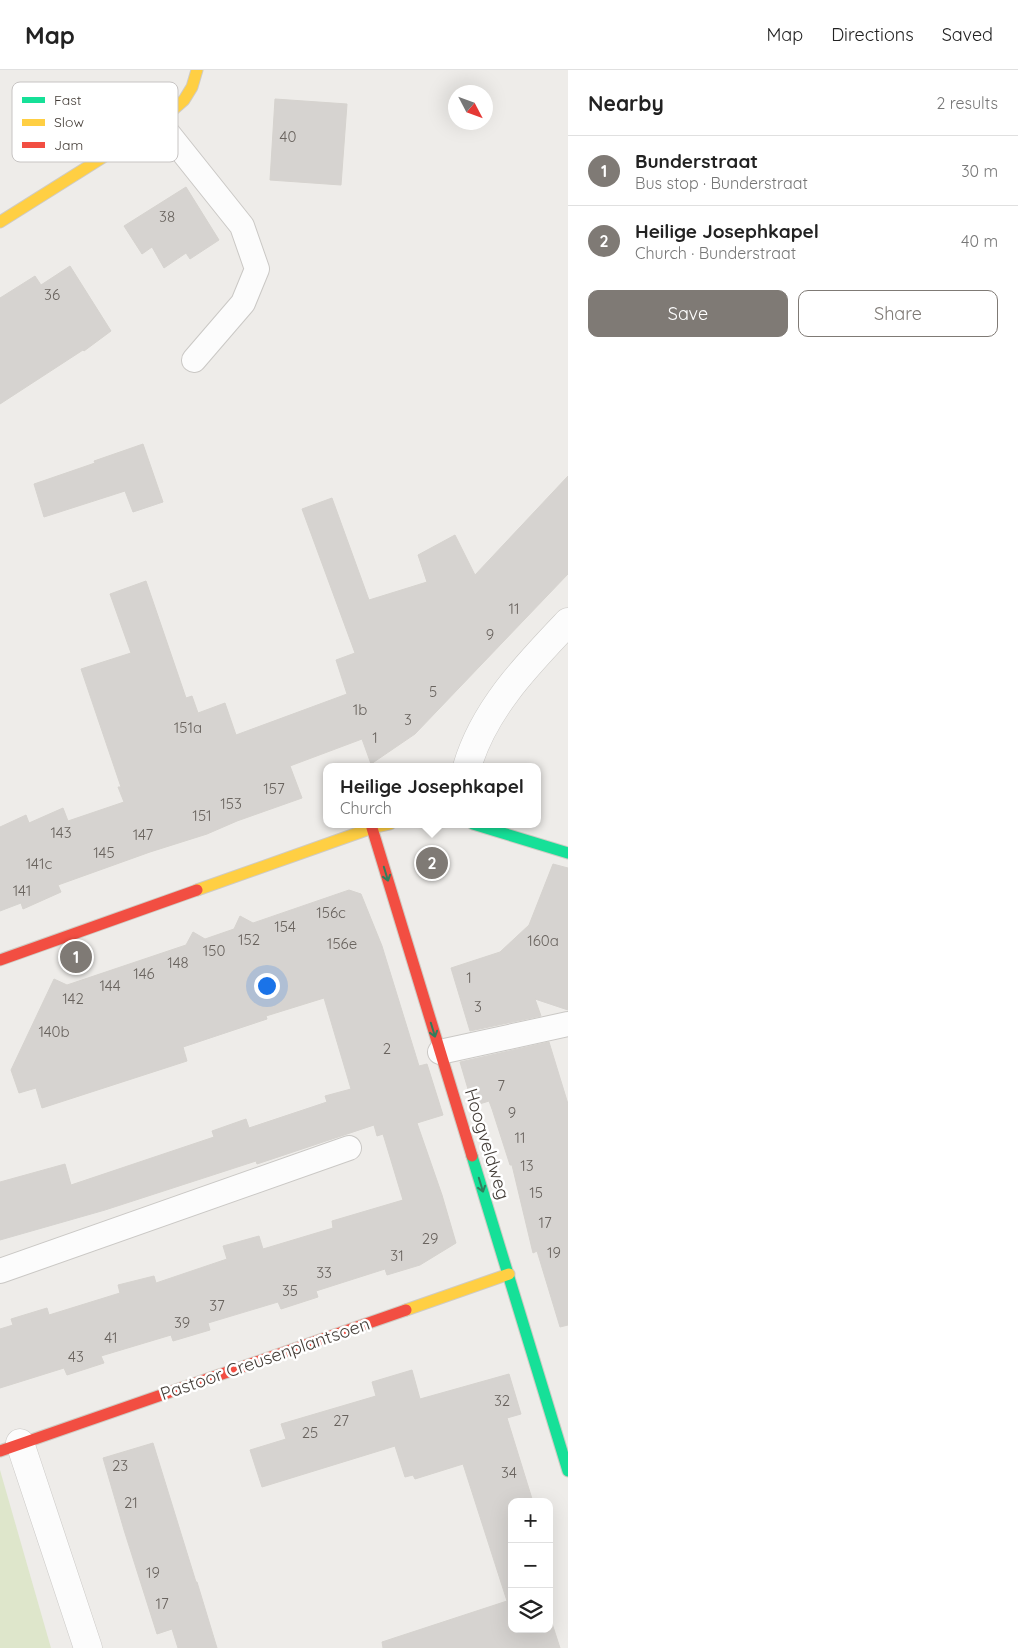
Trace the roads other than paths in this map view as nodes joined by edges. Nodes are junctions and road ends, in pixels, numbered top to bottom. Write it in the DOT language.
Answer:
graph roads {
  1 [pos="197,70"];
  2 [pos="178,107"];
  3 [pos="178,145"];
  4 [pos="96,162"];
  5 [pos="0,222"];
  6 [pos="194,360"];
  7 [pos="568,622"];
  8 [pos="468,763"];
  9 [pos="372,828"];
  10 [pos="488,828"];
  11 [pos="568,853"];
  12 [pos="0,960"];
  13 [pos="568,1024"];
  14 [pos="440,1052"];
  15 [pos="349,1148"];
  16 [pos="0,1271"];
  17 [pos="509,1274"];
  18 [pos="10,1447"];
  19 [pos="568,1471"];
  20 [pos="88,1648"];
  1 -- 2 [label="street"];
  3 -- 6 [label="lane"];
  4 -- 5 [label="street"];
  7 -- 8 [label="street"];
  9 -- 12 [label="street"];
  9 -- 14 [label="street, Hoogveldweg, one-way"];
  10 -- 11 [label="street"];
  13 -- 14 [label="lane"];
  14 -- 17 [label="street, Hoogveldweg, one-way"];
  15 -- 16 [label="lane"];
  17 -- 18 [label="street, Pastoor Creusenplantsoen"];
  17 -- 19 [label="street, Hoogveldweg"];
  18 -- 20 [label="street, Pastoor Creusenplantsoen"];
}
